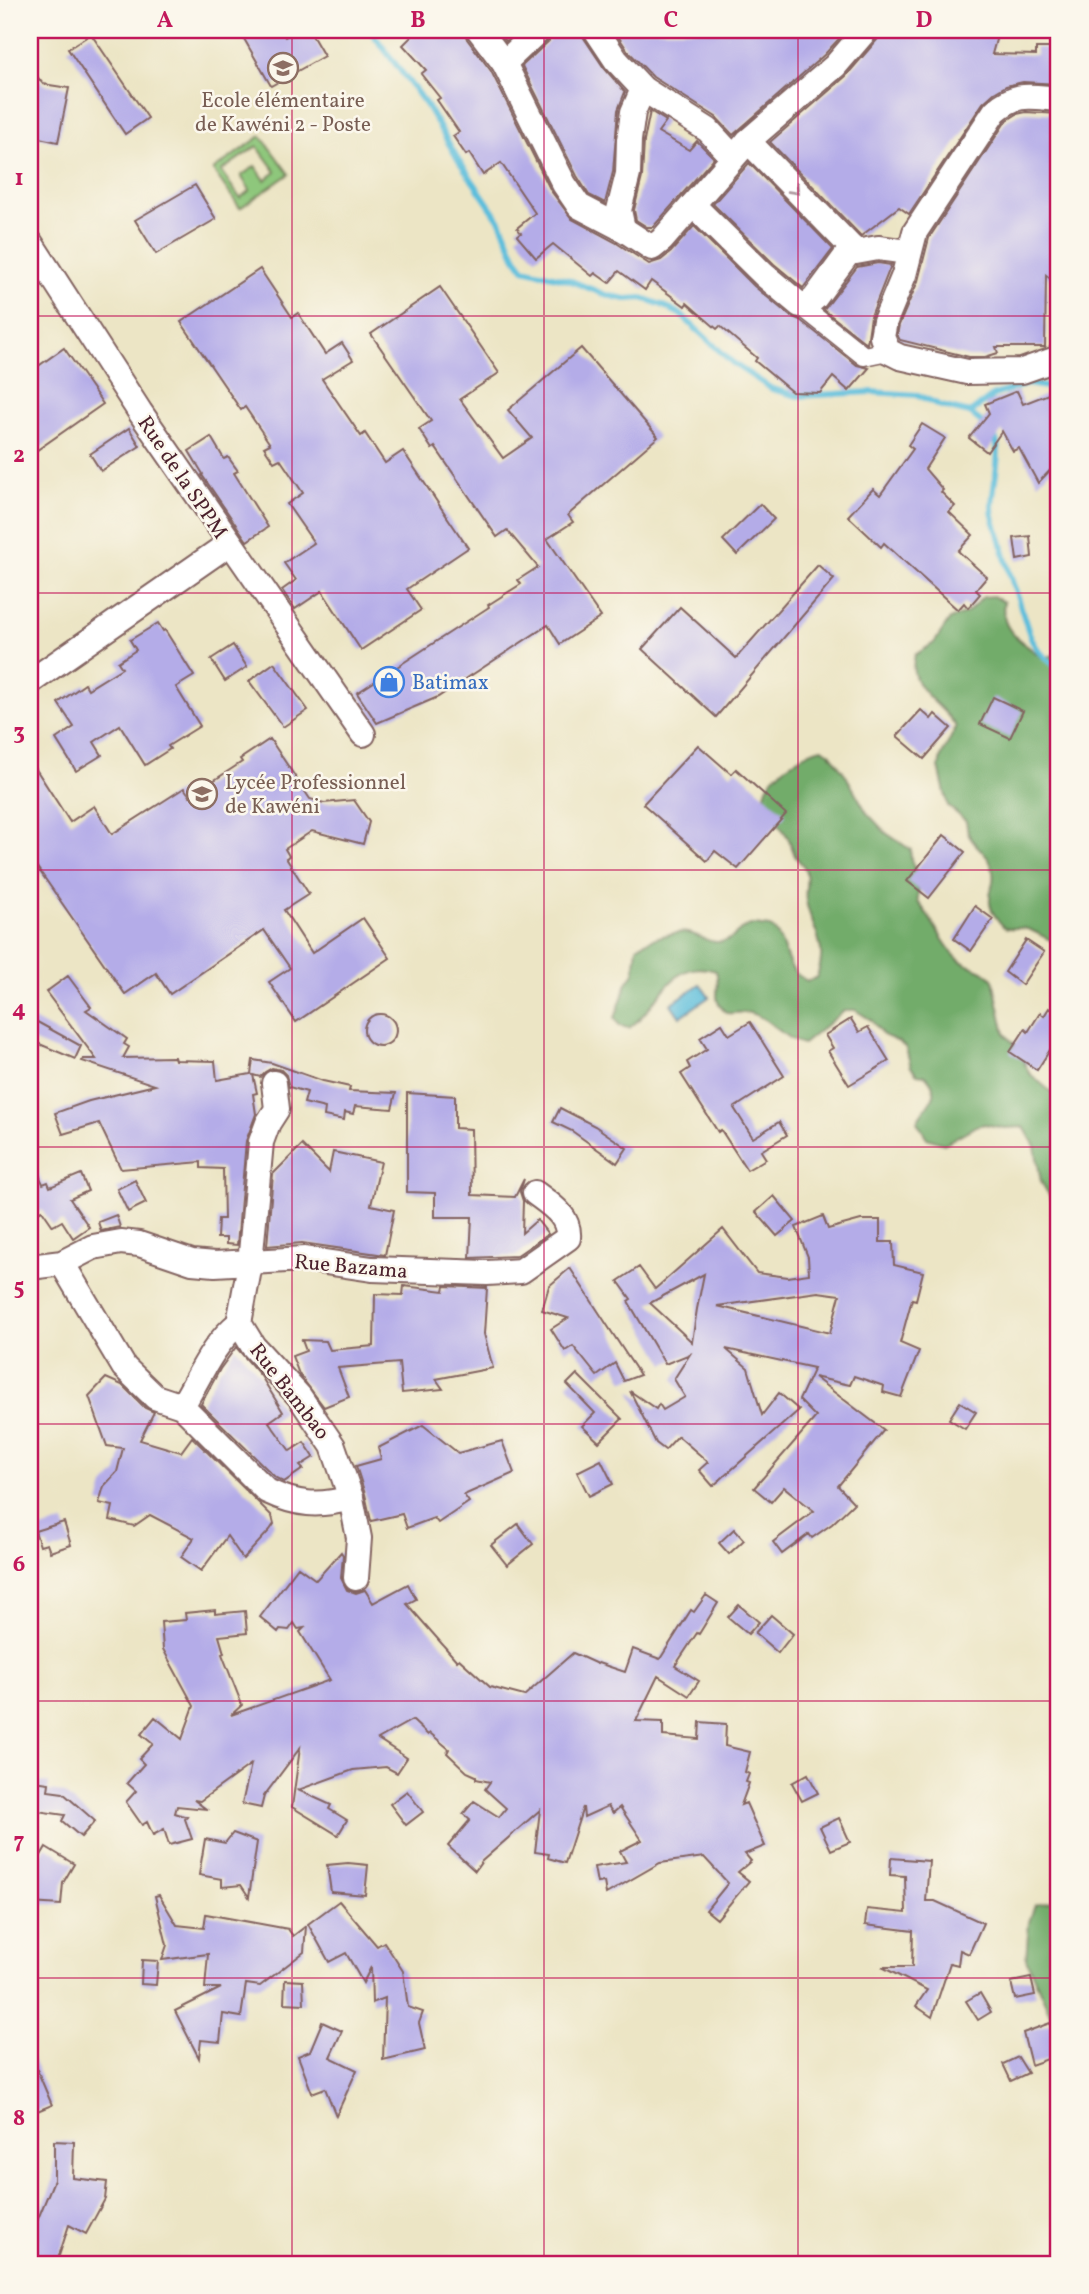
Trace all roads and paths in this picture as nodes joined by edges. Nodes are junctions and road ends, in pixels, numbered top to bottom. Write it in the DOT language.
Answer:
graph roads {
  1 [pos="479,30"];
  2 [pos="539,30"];
  3 [pos="596,30"];
  4 [pos="866,30"];
  5 [pos="504,63"];
  6 [pos="643,89"];
  7 [pos="1059,99"];
  8 [pos="741,149"];
  9 [pos="693,205"];
  10 [pos="623,229"];
  11 [pos="30,242"];
  12 [pos="852,248"];
  13 [pos="908,252"];
  14 [pos="800,305"];
  15 [pos="888,351"];
  16 [pos="1059,358"];
  17 [pos="230,543"];
  18 [pos="30,682"];
  19 [pos="363,734"];
  20 [pos="274,1083"];
  21 [pos="534,1193"];
  22 [pos="62,1263"];
  23 [pos="250,1264"];
  24 [pos="30,1267"];
  25 [pos="239,1323"];
  26 [pos="183,1406"];
  27 [pos="351,1498"];
  28 [pos="356,1578"];
  1 -- 5 [label="street"];
  2 -- 5 [label="street"];
  3 -- 6 [label="street"];
  4 -- 8 [label="street"];
  5 -- 10 [label="street"];
  6 -- 8 [label="street"];
  6 -- 10 [label="street"];
  7 -- 13 [label="street"];
  8 -- 9 [label="street"];
  8 -- 12 [label="street, one-way"];
  9 -- 10 [label="street"];
  9 -- 14 [label="street"];
  11 -- 17 [label="street, Rue de la SPPM"];
  12 -- 13 [label="street"];
  12 -- 14 [label="street"];
  13 -- 15 [label="street"];
  14 -- 15 [label="street"];
  15 -- 16 [label="street"];
  17 -- 18 [label="street, Rue de la SPPM"];
  17 -- 19 [label="street"];
  20 -- 23 [label="street, Rue Bambao"];
  21 -- 23 [label="street, Rue Bazama"];
  22 -- 23 [label="street, Rue Bazama"];
  22 -- 24 [label="street, Rue Bazama"];
  22 -- 26 [label="street"];
  23 -- 25 [label="street, Rue Bambao"];
  25 -- 26 [label="street"];
  25 -- 27 [label="street, Rue Bambao"];
  26 -- 27 [label="street"];
  27 -- 28 [label="street, Rue Bambao"];
}
